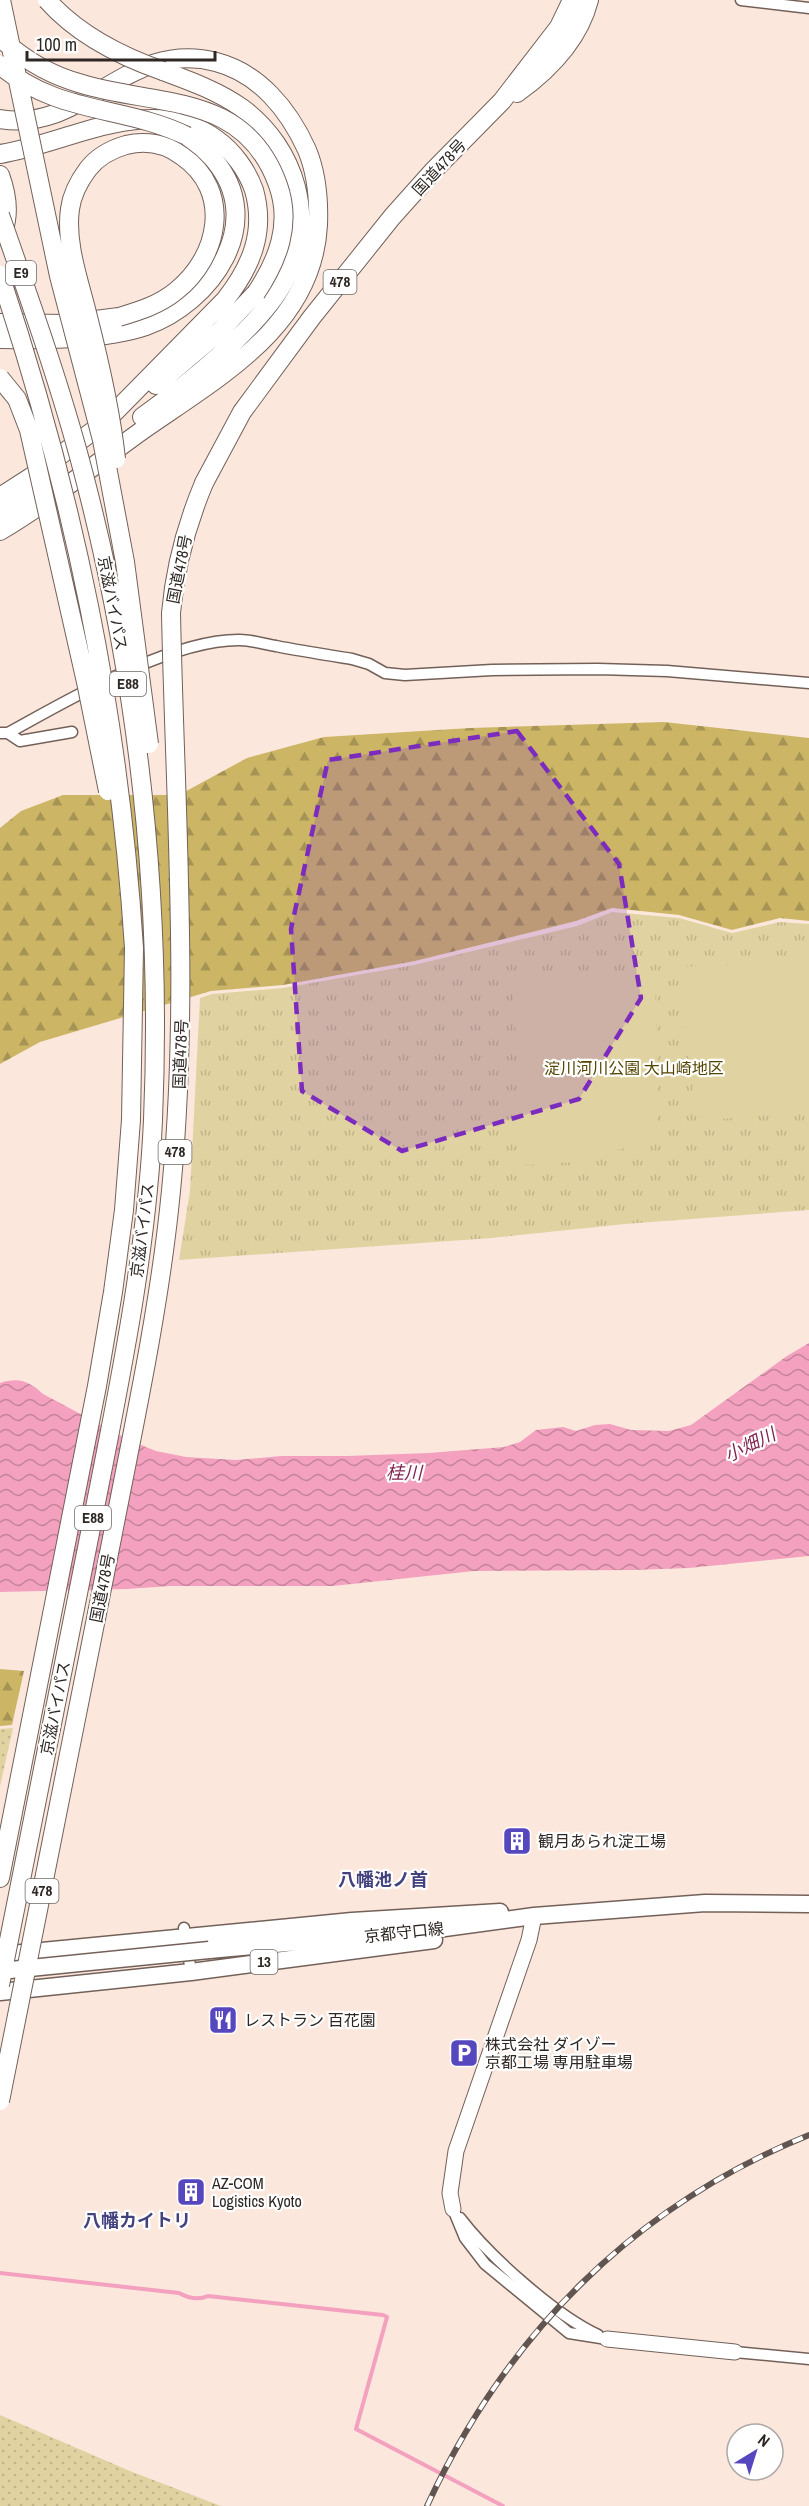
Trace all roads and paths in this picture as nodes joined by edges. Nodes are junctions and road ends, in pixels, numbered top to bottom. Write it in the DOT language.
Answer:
graph roads {
  1 [pos="1,0"];
  2 [pos="47,0"];
  3 [pos="59,0"];
  4 [pos="572,0"];
  5 [pos="589,0"];
  6 [pos="741,0"];
  7 [pos="809,8"];
  8 [pos="0,36"];
  9 [pos="0,65"];
  10 [pos="163,71"];
  11 [pos="502,101"];
  12 [pos="0,119"];
  13 [pos="0,154"];
  14 [pos="0,175"];
  15 [pos="0,215"];
  16 [pos="0,239"];
  17 [pos="0,275"];
  18 [pos="0,289"];
  19 [pos="261,300"];
  20 [pos="0,323"];
  21 [pos="40,331"];
  22 [pos="21,338"];
  23 [pos="0,339"];
  24 [pos="206,366"];
  25 [pos="0,378"];
  26 [pos="102,425"];
  27 [pos="125,443"];
  28 [pos="5,493"];
  29 [pos="0,515"];
  30 [pos="0,531"];
  31 [pos="125,562"];
  32 [pos="405,675"];
  33 [pos="393,680"];
  34 [pos="809,683"];
  35 [pos="72,732"];
  36 [pos="4,733"];
  37 [pos="134,948"];
  38 [pos="155,1048"];
  39 [pos="0,1878"];
  40 [pos="809,1904"];
  41 [pos="529,1917"];
  42 [pos="185,1932"];
  43 [pos="0,1956"];
  44 [pos="26,1968"];
  45 [pos="0,1971"];
  46 [pos="191,1972"];
  47 [pos="0,1985"];
  48 [pos="0,1992"];
  49 [pos="0,2102"];
  50 [pos="453,2209"];
  51 [pos="607,2339"];
  52 [pos="735,2352"];
  53 [pos="809,2359"];
  1 -- 31 [label="highway, E88, bridge"];
  2 -- 10 [label="highway, bridge"];
  3 -- 10 [label="highway, bridge"];
  4 -- 11 [label="highway, 国道478号 / 478"];
  5 -- 11 [label="highway, 国道478号 / 478"];
  6 -- 7 [label="street"];
  8 -- 19 [label="highway, bridge"];
  9 -- 23 [label="highway, bridge"];
  10 -- 19 [label="highway"];
  11 -- 44 [label="highway, 国道478号 / 478, bridge"];
  12 -- 27 [label="highway"];
  13 -- 26 [label="highway"];
  14 -- 16 [label="highway"];
  15 -- 21 [label="highway, E9, bridge"];
  17 -- 22 [label="highway, E9, bridge"];
  18 -- 22 [label="highway, bridge"];
  19 -- 24 [label="highway"];
  19 -- 26 [label="highway"];
  20 -- 31 [label="highway, bridge"];
  21 -- 38 [label="highway, 京滋バイパス / E88, bridge"];
  22 -- 37 [label="highway, 京滋バイパス / E88, bridge"];
  24 -- 27 [label="highway"];
  24 -- 29 [label="highway"];
  25 -- 37 [label="highway, bridge"];
  26 -- 28 [label="highway"];
  27 -- 30 [label="highway"];
  31 -- 38 [label="highway, E88, bridge"];
  32 -- 33 [label="street"];
  32 -- 34 [label="street"];
  32 -- 36 [label="street"];
  35 -- 36 [label="street"];
  37 -- 39 [label="highway, 京滋バイパス / E88"];
  38 -- 47 [label="highway, 京滋バイパス / E88, bridge"];
  40 -- 41 [label="main road, 京都守口線 / 13"];
  41 -- 42 [label="main road, 13"];
  41 -- 44 [label="main road, 京都守口線 / 13, bridge"];
  41 -- 46 [label="main road, 13"];
  41 -- 50 [label="street"];
  42 -- 43 [label="main road, 13"];
  42 -- 46 [label="street"];
  44 -- 45 [label="main road, 京都守口線 / 13, bridge"];
  44 -- 49 [label="highway, 国道478号 / 478, bridge"];
  46 -- 48 [label="main road, 13"];
  50 -- 51 [label="street"];
  51 -- 52 [label="street"];
  52 -- 53 [label="street"];
}
